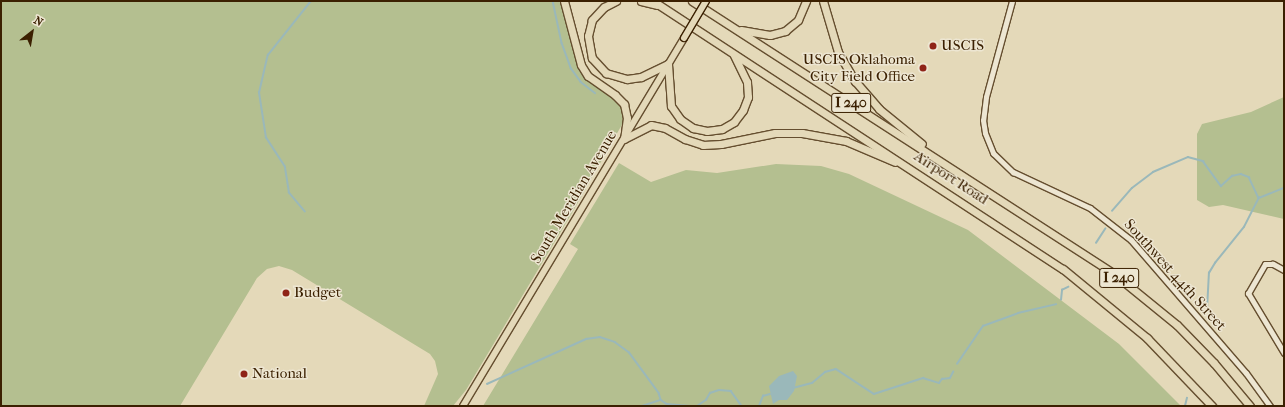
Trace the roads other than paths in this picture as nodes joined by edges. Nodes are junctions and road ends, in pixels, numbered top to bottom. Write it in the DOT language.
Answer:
graph roads {
  1 [pos="564,1"];
  2 [pos="616,1"];
  3 [pos="641,1"];
  4 [pos="653,1"];
  5 [pos="692,1"];
  6 [pos="706,1"];
  7 [pos="806,1"];
  8 [pos="823,1"];
  9 [pos="1012,1"];
  10 [pos="661,6"];
  11 [pos="735,29"];
  12 [pos="733,53"];
  13 [pos="668,64"];
  14 [pos="624,138"];
  15 [pos="917,172"];
  16 [pos="966,177"];
  17 [pos="1284,270"];
  18 [pos="1284,353"];
  19 [pos="463,406"];
  20 [pos="1212,406"];
  21 [pos="1250,406"];
  22 [pos="1270,406"];
  1 -- 14 [label="highway"];
  2 -- 13 [label="highway"];
  3 -- 10 [label="highway"];
  4 -- 10 [label="highway, Airport Road / I 240"];
  5 -- 11 [label="highway, Airport Road / I 240"];
  6 -- 13 [label="main road, South Meridian Avenue, bridge"];
  7 -- 11 [label="highway"];
  8 -- 16 [label="highway"];
  9 -- 22 [label="street, Southwest 44th Street"];
  10 -- 12 [label="highway, Airport Road / I 240"];
  11 -- 16 [label="highway, Airport Road / I 240"];
  12 -- 13 [label="highway"];
  12 -- 15 [label="highway, Airport Road / I 240"];
  13 -- 14 [label="main road, South Meridian Avenue"];
  14 -- 15 [label="highway"];
  14 -- 19 [label="main road, South Meridian Avenue"];
  15 -- 20 [label="highway, Airport Road / I 240"];
  16 -- 21 [label="highway, Airport Road / I 240"];
  17 -- 18 [label="street"];
}
